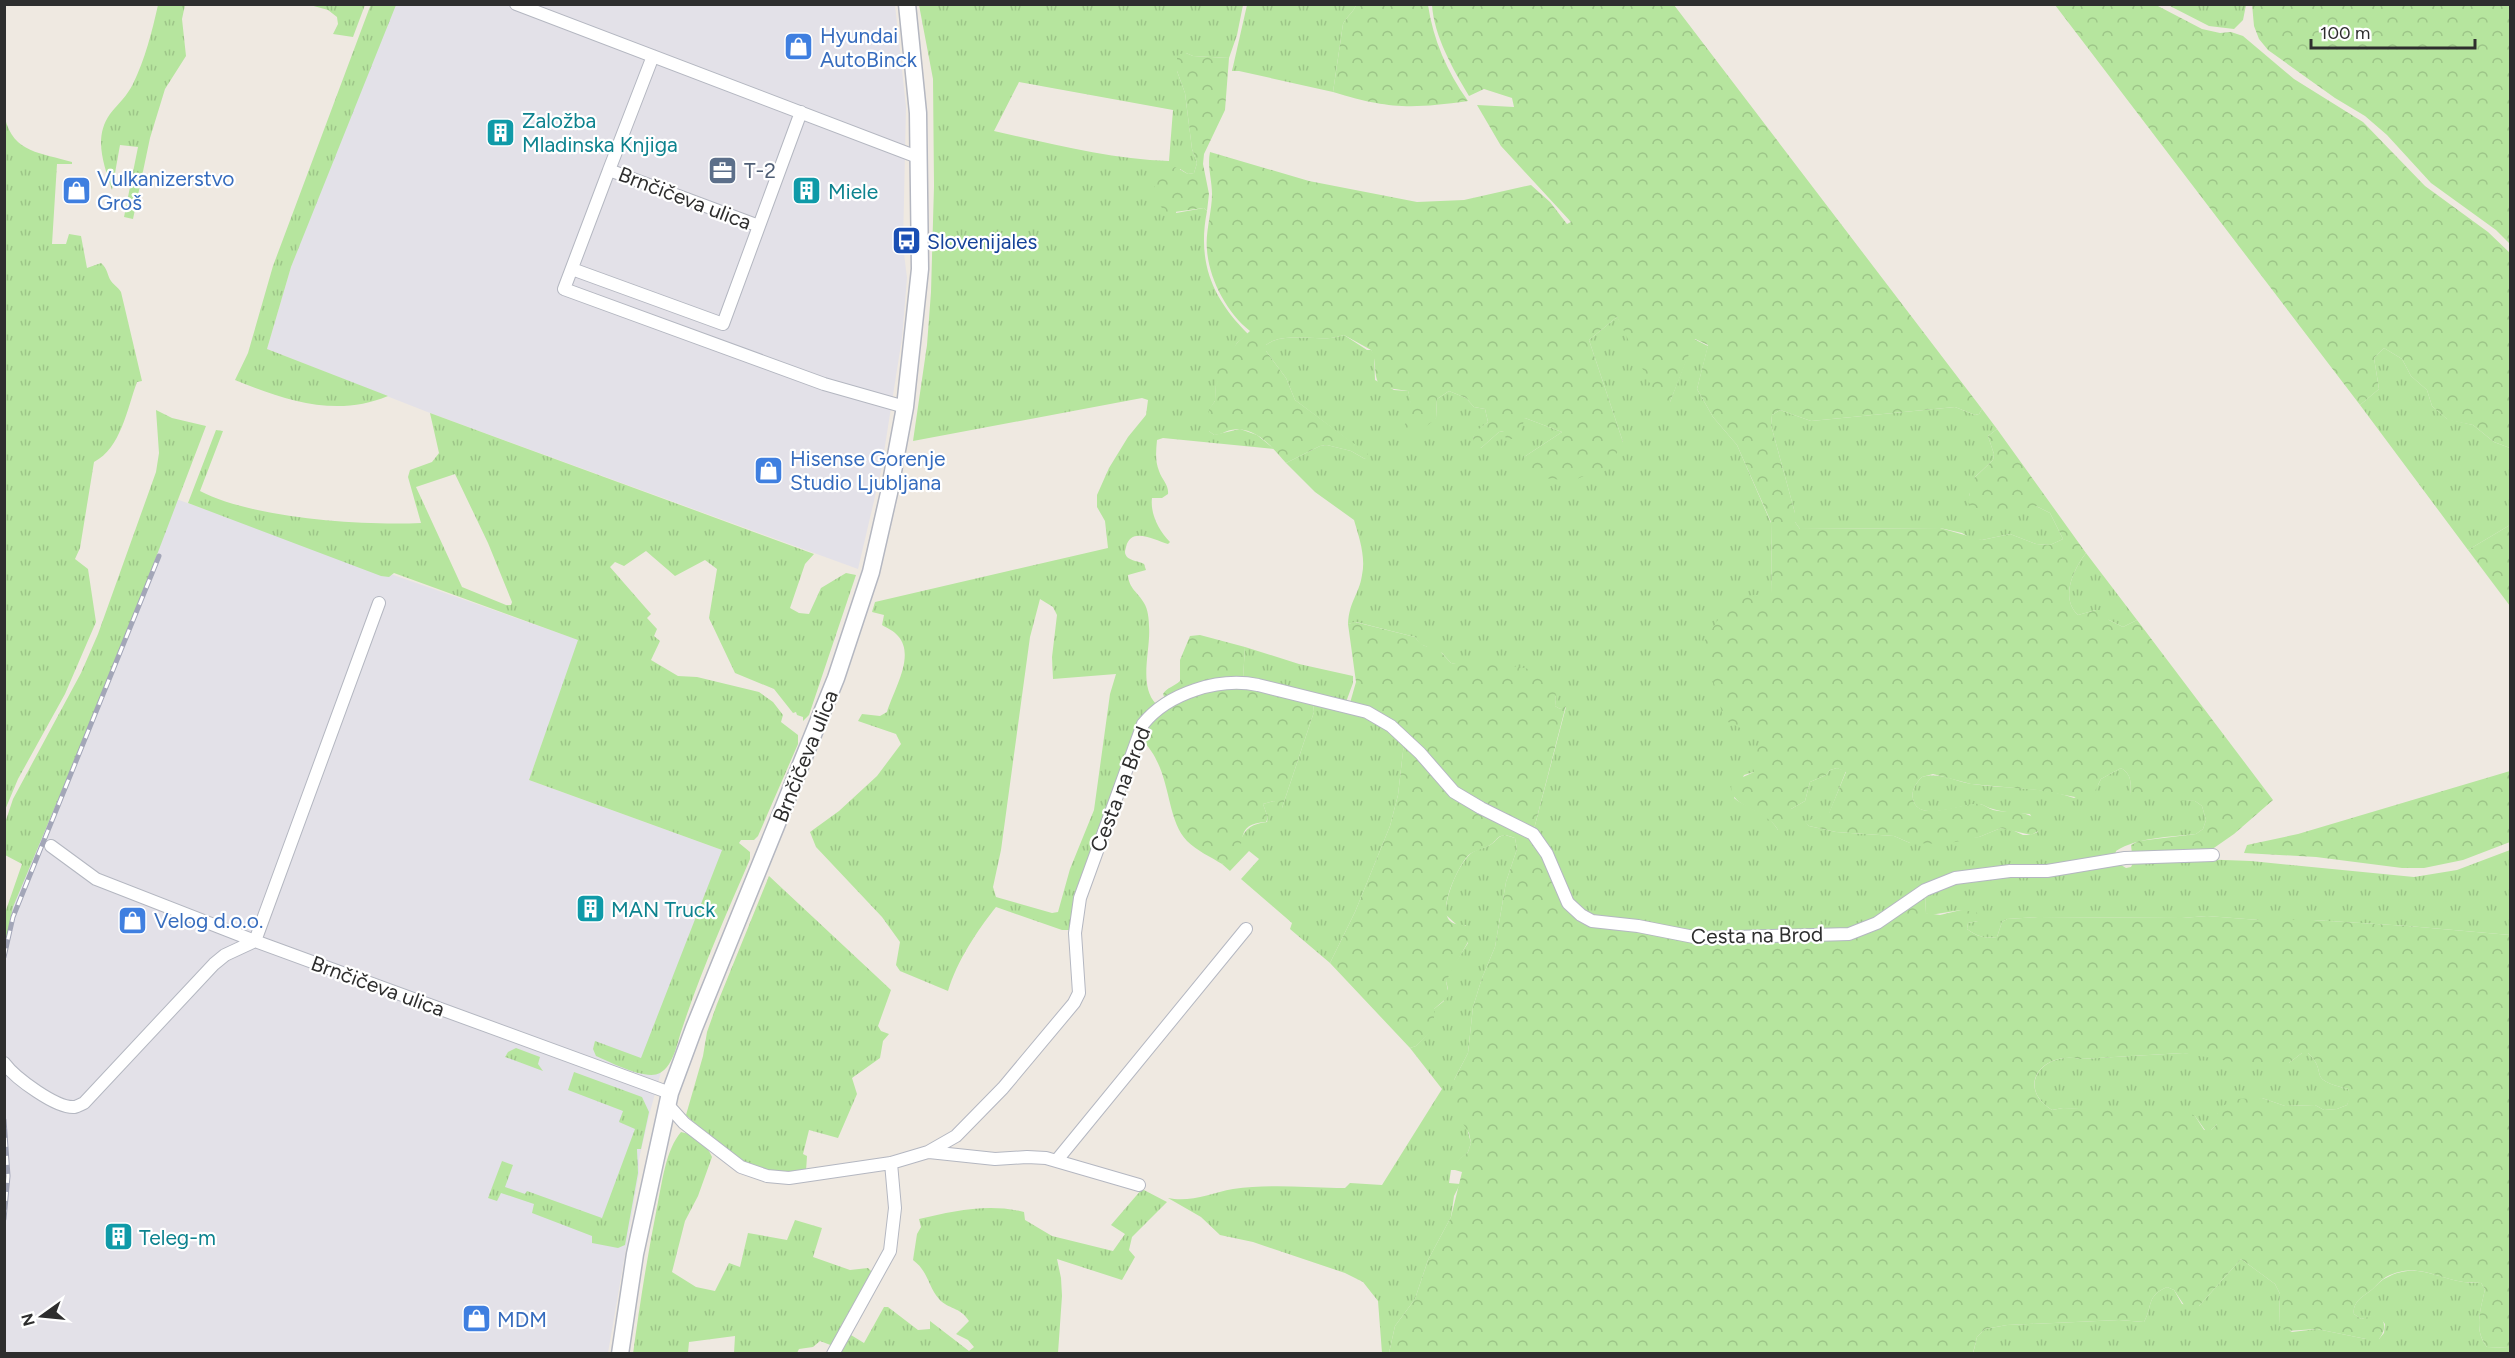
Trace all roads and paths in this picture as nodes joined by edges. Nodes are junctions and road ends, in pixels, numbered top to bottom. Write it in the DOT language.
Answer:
graph roads {
  1 [pos="516,4"];
  2 [pos="907,4"];
  3 [pos="653,56"];
  4 [pos="801,112"];
  5 [pos="920,158"];
  6 [pos="609,170"];
  7 [pos="759,226"];
  8 [pos="572,268"];
  9 [pos="905,406"];
  10 [pos="379,603"];
  11 [pos="51,846"];
  12 [pos="2213,855"];
  13 [pos="1246,929"];
  14 [pos="255,941"];
  15 [pos="4,1063"];
  16 [pos="669,1099"];
  17 [pos="928,1152"];
  18 [pos="1057,1160"];
  19 [pos="891,1163"];
  20 [pos="1139,1185"];
  21 [pos="620,1353"];
  22 [pos="833,1353"];
  1 -- 3 [label="street"];
  2 -- 5 [label="street, Brnčičeva ulica"];
  3 -- 4 [label="street"];
  3 -- 6 [label="street, Brnčičeva ulica"];
  4 -- 5 [label="street"];
  4 -- 7 [label="street, Brnčičeva ulica"];
  5 -- 9 [label="street, Brnčičeva ulica"];
  6 -- 7 [label="street, Brnčičeva ulica"];
  6 -- 8 [label="street"];
  7 -- 8 [label="street"];
  8 -- 9 [label="street"];
  9 -- 16 [label="street, Brnčičeva ulica"];
  10 -- 14 [label="street"];
  11 -- 14 [label="street, Brnčičeva ulica"];
  12 -- 17 [label="street, Cesta na Brod"];
  13 -- 18 [label="street"];
  14 -- 15 [label="street"];
  14 -- 16 [label="street, Brnčičeva ulica"];
  16 -- 19 [label="street, Cesta na Brod"];
  16 -- 21 [label="street, Brnčičeva ulica"];
  17 -- 18 [label="street"];
  17 -- 19 [label="street, Cesta na Brod"];
  18 -- 20 [label="street"];
  19 -- 22 [label="street"];
}
